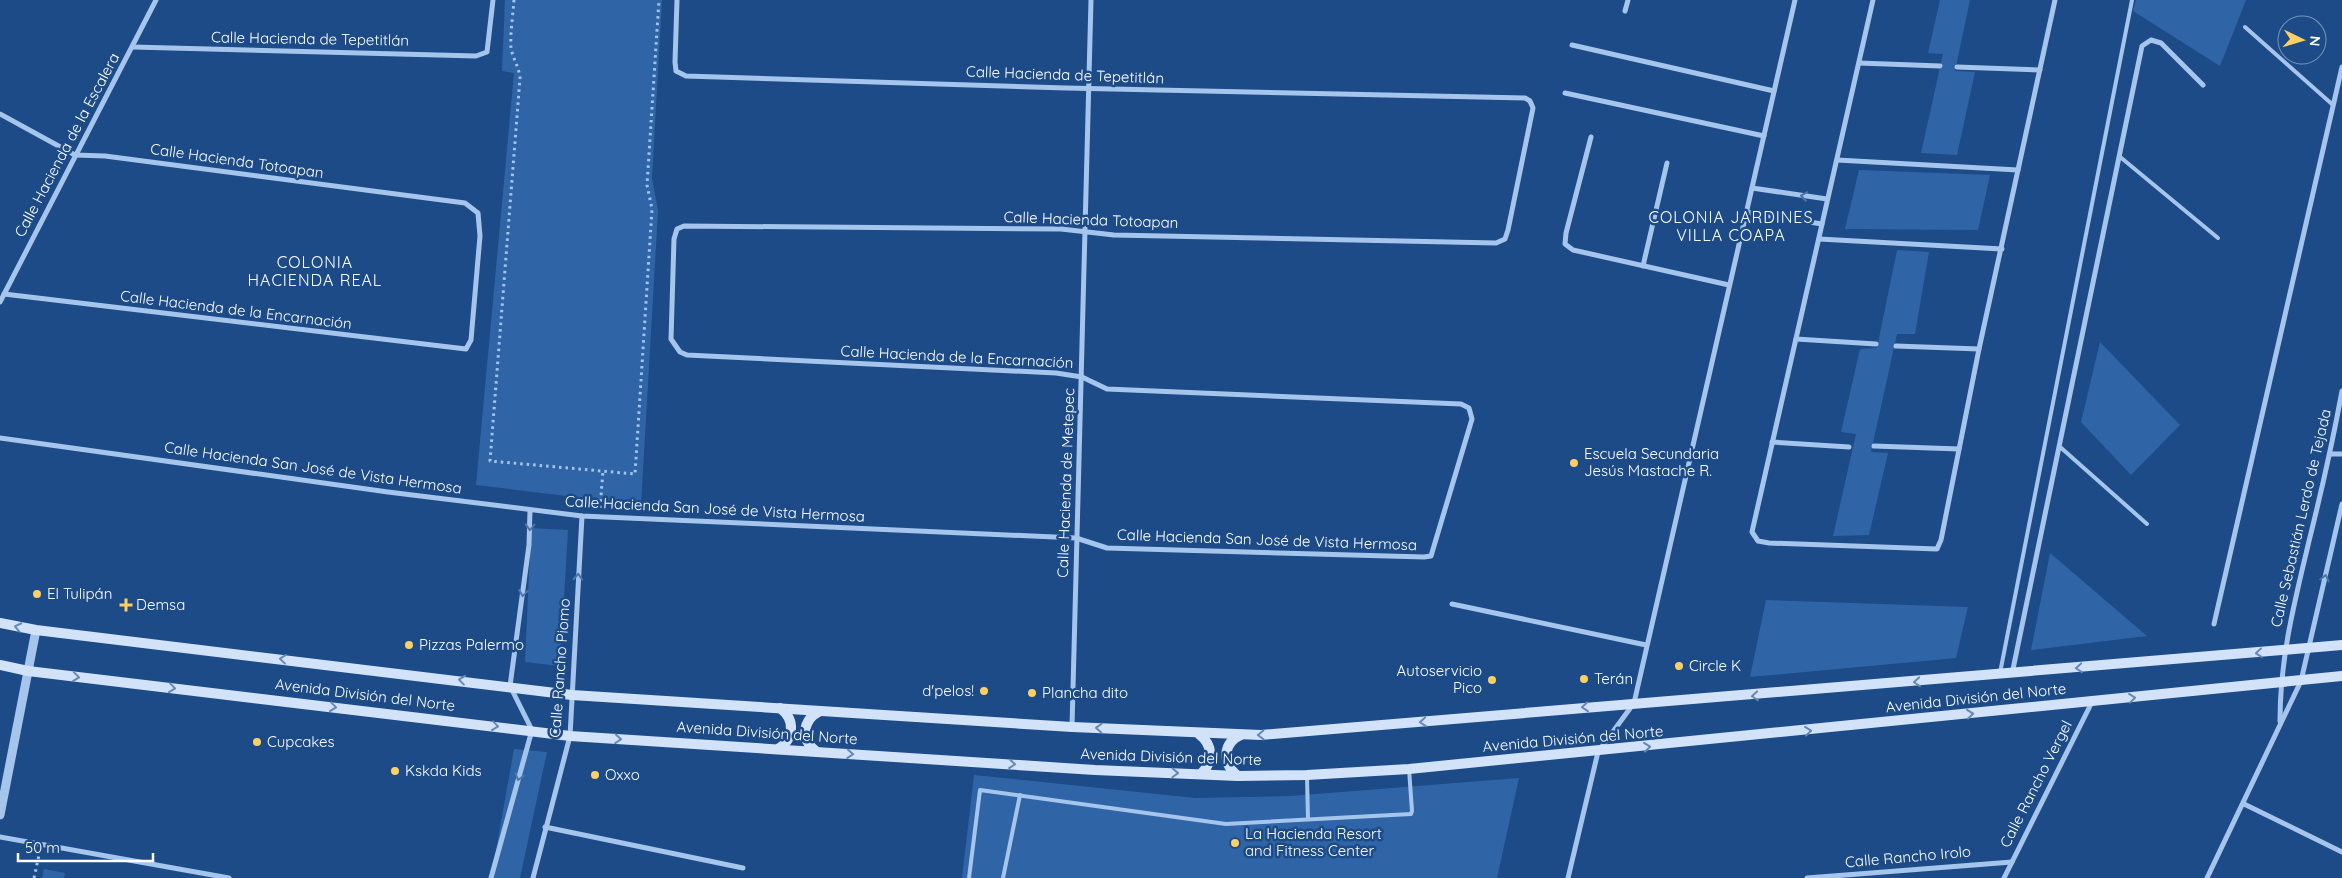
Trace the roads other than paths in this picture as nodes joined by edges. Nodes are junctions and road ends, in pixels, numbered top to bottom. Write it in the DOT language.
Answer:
graph roads {
  1 [pos="156,0"];
  2 [pos="493,0"];
  3 [pos="677,0"];
  4 [pos="1091,0"];
  5 [pos="1628,0"];
  6 [pos="1795,0"];
  7 [pos="1873,0"];
  8 [pos="2055,0"];
  9 [pos="2132,0"];
  10 [pos="1625,11"];
  11 [pos="2245,27"];
  12 [pos="1572,45"];
  13 [pos="132,47"];
  14 [pos="1858,63"];
  15 [pos="1940,66"];
  16 [pos="1956,67"];
  17 [pos="2342,67"];
  18 [pos="2040,70"];
  19 [pos="2203,85"];
  20 [pos="1088,88"];
  21 [pos="1774,91"];
  22 [pos="1565,93"];
  23 [pos="2333,105"];
  24 [pos="0,114"];
  25 [pos="1764,136"];
  26 [pos="1591,137"];
  27 [pos="75,155"];
  28 [pos="2119,156"];
  29 [pos="1837,160"];
  30 [pos="1666,164"];
  31 [pos="2018,170"];
  32 [pos="1752,188"];
  33 [pos="1828,199"];
  34 [pos="1746,212"];
  35 [pos="1822,224"];
  36 [pos="1085,231"];
  37 [pos="2218,238"];
  38 [pos="1819,240"];
  39 [pos="1496,242"];
  40 [pos="2002,249"];
  41 [pos="1643,266"];
  42 [pos="1729,285"];
  43 [pos="4,294"];
  44 [pos="0,302"];
  45 [pos="1796,339"];
  46 [pos="1876,344"];
  47 [pos="1896,346"];
  48 [pos="466,349"];
  49 [pos="1979,349"];
  50 [pos="680,352"];
  51 [pos="1082,377"];
  52 [pos="2342,392"];
  53 [pos="0,438"];
  54 [pos="1772,442"];
  55 [pos="1874,446"];
  56 [pos="2059,446"];
  57 [pos="1849,447"];
  58 [pos="1959,449"];
  59 [pos="2330,454"];
  60 [pos="2342,454"];
  61 [pos="2342,504"];
  62 [pos="530,510"];
  63 [pos="2341,510"];
  64 [pos="582,516"];
  65 [pos="2147,524"];
  66 [pos="1076,538"];
  67 [pos="1431,556"];
  68 [pos="1452,604"];
  69 [pos="0,623"];
  70 [pos="2214,624"];
  71 [pos="36,630"];
  72 [pos="1646,645"];
  73 [pos="2342,645"];
  74 [pos="2308,648"];
  75 [pos="2285,650"];
  76 [pos="0,665"];
  77 [pos="28,671"];
  78 [pos="2012,674"];
  79 [pos="2000,675"];
  80 [pos="2342,676"];
  81 [pos="2301,681"];
  82 [pos="2280,683"];
  83 [pos="510,686"];
  84 [pos="572,695"];
  85 [pos="2092,702"];
  86 [pos="1634,703"];
  87 [pos="780,708"];
  88 [pos="820,711"];
  89 [pos="2280,724"];
  90 [pos="1072,727"];
  91 [pos="532,730"];
  92 [pos="1199,734"];
  93 [pos="1241,735"];
  94 [pos="570,736"];
  95 [pos="778,749"];
  96 [pos="817,752"];
  97 [pos="1598,752"];
  98 [pos="1409,769"];
  99 [pos="1201,774"];
  100 [pos="1307,775"];
  101 [pos="1238,776"];
  102 [pos="1020,794"];
  103 [pos="2244,804"];
  104 [pos="0,815"];
  105 [pos="1308,818"];
  106 [pos="546,827"];
  107 [pos="0,836"];
  108 [pos="2342,852"];
  109 [pos="2012,862"];
  110 [pos="743,868"];
  111 [pos="229,878"];
  112 [pos="491,878"];
  113 [pos="532,878"];
  114 [pos="968,878"];
  115 [pos="1003,878"];
  116 [pos="1568,878"];
  117 [pos="1806,878"];
  118 [pos="2004,878"];
  119 [pos="2208,878"];
  1 -- 13 [label="street, Calle Hacienda de la Escalera"];
  2 -- 13 [label="street, Calle Hacienda de Tepetitlán"];
  3 -- 20 [label="street, Calle Hacienda de Tepetitlán"];
  4 -- 20 [label="street, Calle Hacienda de Metepec"];
  5 -- 10 [label="street"];
  6 -- 21 [label="street"];
  7 -- 14 [label="street"];
  8 -- 18 [label="street"];
  9 -- 79 [label="lane"];
  11 -- 23 [label="lane"];
  12 -- 21 [label="street"];
  13 -- 27 [label="street, Calle Hacienda de la Escalera"];
  14 -- 15 [label="street"];
  14 -- 29 [label="street"];
  16 -- 18 [label="street"];
  17 -- 23 [label="street"];
  18 -- 31 [label="street"];
  19 -- 28 [label="street"];
  20 -- 36 [label="street, Calle Hacienda de Metepec"];
  20 -- 39 [label="street, Calle Hacienda de Tepetitlán"];
  21 -- 25 [label="street"];
  22 -- 25 [label="street"];
  23 -- 70 [label="street"];
  24 -- 27 [label="street, Calle Hacienda Totoapan"];
  25 -- 32 [label="street"];
  26 -- 41 [label="street"];
  27 -- 43 [label="street, Calle Hacienda de la Escalera"];
  27 -- 48 [label="street, Calle Hacienda Totoapan"];
  28 -- 37 [label="lane"];
  28 -- 56 [label="street"];
  29 -- 31 [label="street"];
  29 -- 33 [label="street"];
  30 -- 41 [label="street"];
  31 -- 40 [label="street"];
  33 -- 32 [label="street, one-way"];
  32 -- 34 [label="street"];
  33 -- 35 [label="street"];
  34 -- 35 [label="street"];
  34 -- 42 [label="street"];
  35 -- 38 [label="street"];
  36 -- 39 [label="street, Calle Hacienda Totoapan"];
  36 -- 50 [label="street, Calle Hacienda Totoapan"];
  36 -- 51 [label="street, Calle Hacienda de Metepec"];
  38 -- 40 [label="street"];
  38 -- 45 [label="street"];
  40 -- 49 [label="street"];
  41 -- 42 [label="street"];
  42 -- 72 [label="street"];
  43 -- 44 [label="street, Calle Hacienda de la Escalera"];
  43 -- 48 [label="street, Calle Hacienda de la Encarnación"];
  45 -- 46 [label="street"];
  45 -- 54 [label="street"];
  47 -- 49 [label="street"];
  49 -- 58 [label="street"];
  50 -- 51 [label="street, Calle Hacienda de la Encarnación"];
  51 -- 66 [label="street, Calle Hacienda de Metepec"];
  51 -- 67 [label="street, Calle Hacienda de la Encarnación"];
  52 -- 59 [label="street, Calle Sebastián Lerdo de Tejada"];
  53 -- 62 [label="street, Calle Hacienda San José de Vista Hermosa"];
  54 -- 57 [label="street"];
  54 -- 58 [label="street"];
  55 -- 58 [label="street"];
  56 -- 65 [label="lane"];
  56 -- 78 [label="street"];
  59 -- 60 [label="street"];
  59 -- 75 [label="street, Calle Sebastián Lerdo de Tejada"];
  61 -- 63 [label="street"];
  62 -- 64 [label="street, Calle Hacienda San José de Vista Hermosa"];
  62 -- 83 [label="street, one-way"];
  74 -- 63 [label="street, one-way"];
  64 -- 66 [label="street, Calle Hacienda San José de Vista Hermosa"];
  84 -- 64 [label="street, Calle Rancho Piomo, one-way"];
  66 -- 67 [label="street, Calle Hacienda San José de Vista Hermosa"];
  66 -- 90 [label="street, Calle Hacienda de Metepec"];
  68 -- 72 [label="street"];
  71 -- 69 [label="main road, Avenida División del Norte, one-way"];
  71 -- 77 [label="street"];
  83 -- 71 [label="main road, Avenida División del Norte, one-way"];
  72 -- 86 [label="street"];
  73 -- 74 [label="main road, Avenida División del Norte"];
  74 -- 75 [label="main road, Avenida División del Norte"];
  74 -- 81 [label="street"];
  75 -- 78 [label="main road, Avenida División del Norte, one-way"];
  75 -- 82 [label="street, Calle Sebastián Lerdo de Tejada"];
  76 -- 77 [label="main road, Avenida División del Norte"];
  77 -- 91 [label="main road, Avenida División del Norte, one-way"];
  77 -- 104 [label="street"];
  78 -- 79 [label="main road, Avenida División del Norte"];
  79 -- 86 [label="main road, Avenida División del Norte, one-way"];
  80 -- 81 [label="main road, Avenida División del Norte"];
  81 -- 82 [label="main road, Avenida División del Norte"];
  81 -- 89 [label="street"];
  85 -- 82 [label="main road, Avenida División del Norte, one-way"];
  82 -- 89 [label="street, Calle Sebastián Lerdo de Tejada"];
  83 -- 84 [label="main road, Avenida División del Norte"];
  83 -- 91 [label="street, Calle Rancho Piomo"];
  84 -- 87 [label="main road, Avenida División del Norte"];
  84 -- 94 [label="street, Calle Rancho Piomo"];
  97 -- 85 [label="main road, Avenida División del Norte, one-way"];
  85 -- 109 [label="street, Calle Rancho Vergel"];
  86 -- 93 [label="main road, Avenida División del Norte, one-way"];
  86 -- 97 [label="street"];
  87 -- 88 [label="main road, Avenida División del Norte"];
  87 -- 95 [label="main road"];
  88 -- 90 [label="main road, Avenida División del Norte"];
  88 -- 96 [label="main road"];
  89 -- 103 [label="street"];
  92 -- 90 [label="main road, Avenida División del Norte, one-way"];
  91 -- 94 [label="main road, Avenida División del Norte"];
  91 -- 112 [label="street, Calle Rancho Piomo, one-way"];
  92 -- 93 [label="main road, Avenida División del Norte"];
  92 -- 99 [label="main road"];
  93 -- 101 [label="main road"];
  94 -- 95 [label="main road, Avenida División del Norte, one-way"];
  94 -- 106 [label="street, Calle Rancho Piomo"];
  95 -- 96 [label="main road, Avenida División del Norte"];
  96 -- 99 [label="main road, Avenida División del Norte, one-way"];
  97 -- 98 [label="main road, Avenida División del Norte"];
  97 -- 116 [label="street"];
  98 -- 100 [label="main road, Avenida División del Norte"];
  98 -- 105 [label="lane"];
  99 -- 101 [label="main road, Avenida División del Norte"];
  100 -- 101 [label="main road, Avenida División del Norte"];
  100 -- 105 [label="lane"];
  102 -- 105 [label="lane"];
  102 -- 114 [label="lane"];
  102 -- 115 [label="lane"];
  103 -- 108 [label="street"];
  103 -- 119 [label="street"];
  106 -- 110 [label="street"];
  106 -- 113 [label="street, Calle Rancho Piomo"];
  107 -- 111 [label="street"];
  109 -- 117 [label="street, Calle Rancho Irolo"];
  109 -- 118 [label="street, Calle Rancho Vergel"];
}
